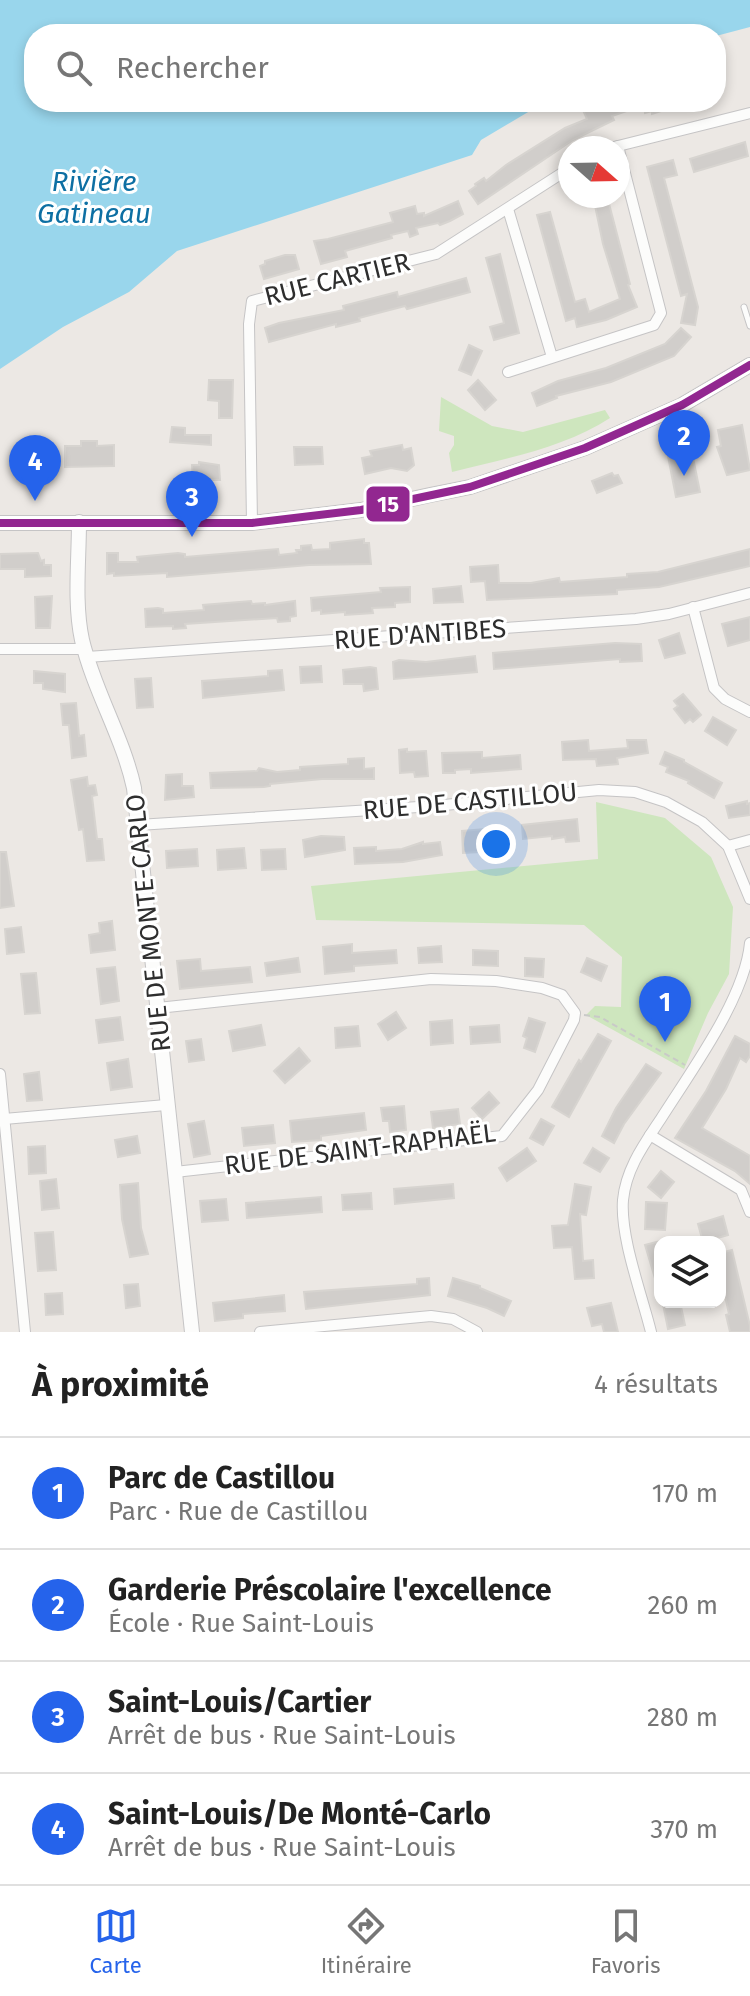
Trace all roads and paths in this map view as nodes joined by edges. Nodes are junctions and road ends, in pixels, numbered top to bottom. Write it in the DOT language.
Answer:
graph roads {
  1 [pos="750,113"];
  2 [pos="630,143"];
  3 [pos="558,176"];
  4 [pos="630,201"];
  5 [pos="508,209"];
  6 [pos="744,307"];
  7 [pos="750,326"];
  8 [pos="552,357"];
  9 [pos="750,365"];
  10 [pos="508,372"];
  11 [pos="79,522"];
  12 [pos="0,523"];
  13 [pos="252,523"];
  14 [pos="750,593"];
  15 [pos="693,607"];
  16 [pos="0,649"];
  17 [pos="86,653"];
  18 [pos="750,712"];
  19 [pos="138,825"];
  20 [pos="750,840"];
  21 [pos="728,846"];
  22 [pos="750,899"];
  23 [pos="750,943"];
  24 [pos="750,956"];
  25 [pos="158,1008"];
  26 [pos="575,1013"];
  27 [pos="693,1069"];
  28 [pos="0,1074"];
  29 [pos="166,1105"];
  30 [pos="4,1119"];
  31 [pos="650,1135"];
  32 [pos="175,1172"];
  33 [pos="750,1212"];
  34 [pos="25,1332"];
  35 [pos="192,1332"];
  36 [pos="260,1332"];
  37 [pos="477,1332"];
  38 [pos="651,1332"];
  1 -- 2 [label="street"];
  3 -- 5 [label="street, RUE CARTIER"];
  4 -- 8 [label="street"];
  5 -- 8 [label="street"];
  5 -- 13 [label="street, RUE CARTIER"];
  6 -- 7 [label="lane"];
  8 -- 10 [label="street"];
  9 -- 13 [label="street"];
  11 -- 12 [label="street"];
  11 -- 13 [label="street"];
  11 -- 17 [label="street, RUE DE MONTE-CARLO"];
  14 -- 15 [label="street, RUE D'ANTIBES"];
  15 -- 17 [label="street, RUE D'ANTIBES"];
  15 -- 18 [label="street"];
  16 -- 17 [label="street, RUE D'ANTIBES"];
  17 -- 19 [label="street, RUE DE MONTE-CARLO"];
  19 -- 21 [label="street, RUE DE CASTILLOU"];
  19 -- 25 [label="street, RUE DE MONTE-CARLO"];
  20 -- 21 [label="street"];
  21 -- 22 [label="street, RUE DE CASTILLOU"];
  23 -- 24 [label="street"];
  24 -- 27 [label="street"];
  25 -- 26 [label="street"];
  25 -- 29 [label="street, RUE DE MONTE-CARLO"];
  26 -- 27 [label="path"];
  26 -- 32 [label="street, RUE DE SAINT-RAPHAËL"];
  27 -- 31 [label="street"];
  28 -- 30 [label="street"];
  29 -- 30 [label="street"];
  29 -- 32 [label="street, RUE DE MONTE-CARLO"];
  30 -- 34 [label="street"];
  31 -- 33 [label="street"];
  31 -- 38 [label="street"];
  32 -- 35 [label="street, RUE DE MONTE-CARLO"];
  36 -- 37 [label="street"];
}
